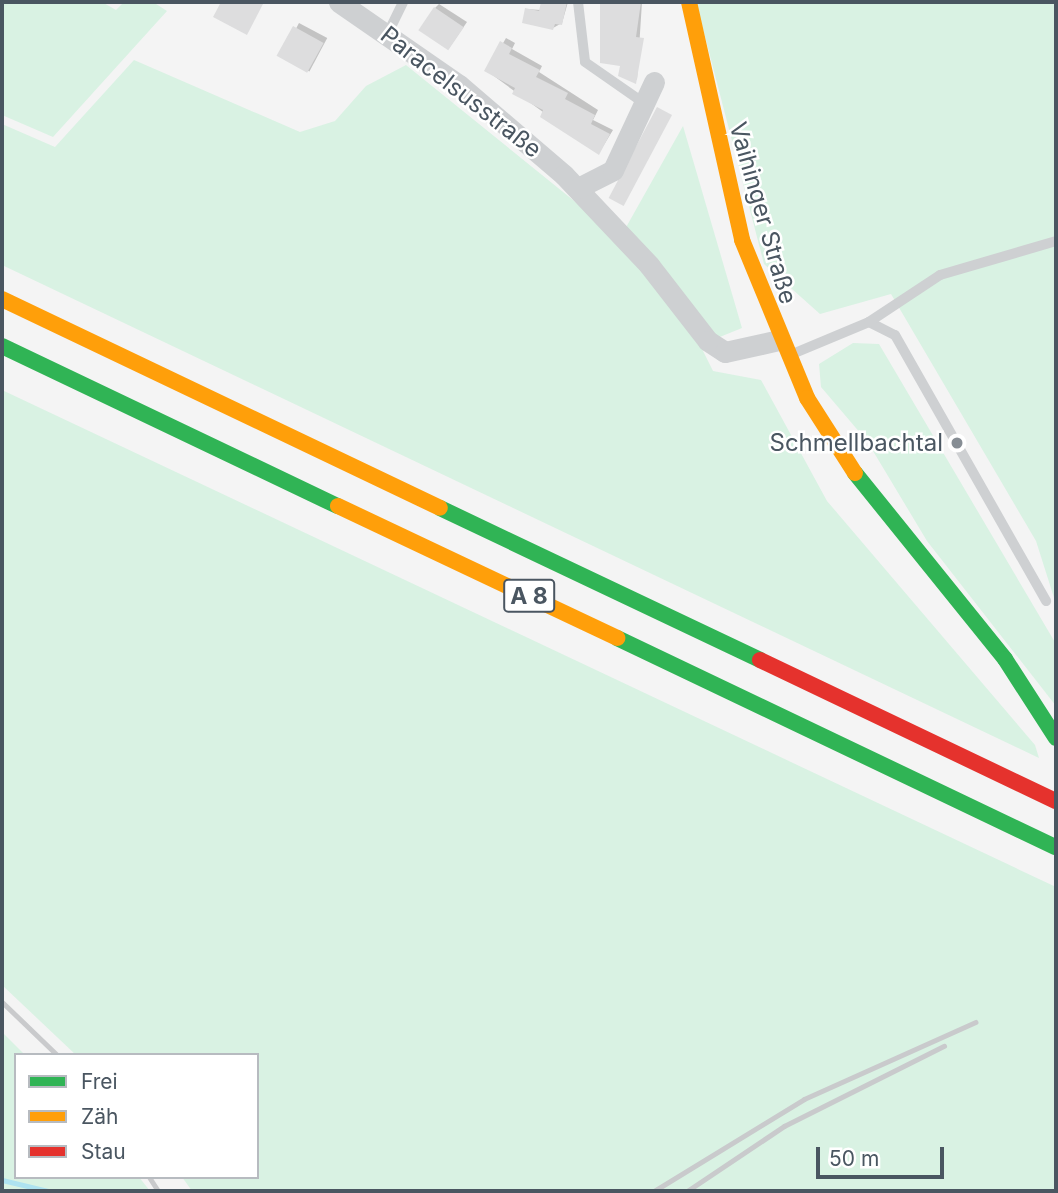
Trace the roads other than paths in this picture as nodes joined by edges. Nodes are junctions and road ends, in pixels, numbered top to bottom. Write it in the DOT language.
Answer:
graph roads {
  1 [pos="339,2"];
  2 [pos="403,2"];
  3 [pos="578,2"];
  4 [pos="689,2"];
  5 [pos="388,33"];
  6 [pos="654,82"];
  7 [pos="644,103"];
  8 [pos="578,188"];
  9 [pos="1056,241"];
  10 [pos="2,299"];
  11 [pos="869,322"];
  12 [pos="2,345"];
  13 [pos="783,348"];
  14 [pos="1046,601"];
  15 [pos="1053,733"];
  16 [pos="1056,801"];
  17 [pos="1056,847"];
  1 -- 5 [label="street, Paracelsusstraße"];
  2 -- 5 [label="lane"];
  3 -- 7 [label="lane"];
  4 -- 13 [label="main road, Vaihinger Straße"];
  5 -- 8 [label="street, Paracelsusstraße"];
  6 -- 7 [label="street"];
  7 -- 8 [label="street"];
  8 -- 13 [label="street, Paracelsusstraße"];
  9 -- 11 [label="lane"];
  10 -- 16 [label="main road, A 8"];
  11 -- 13 [label="lane"];
  11 -- 14 [label="lane"];
  12 -- 17 [label="main road, A 8"];
  13 -- 15 [label="main road, Vaihinger Straße"];
}
